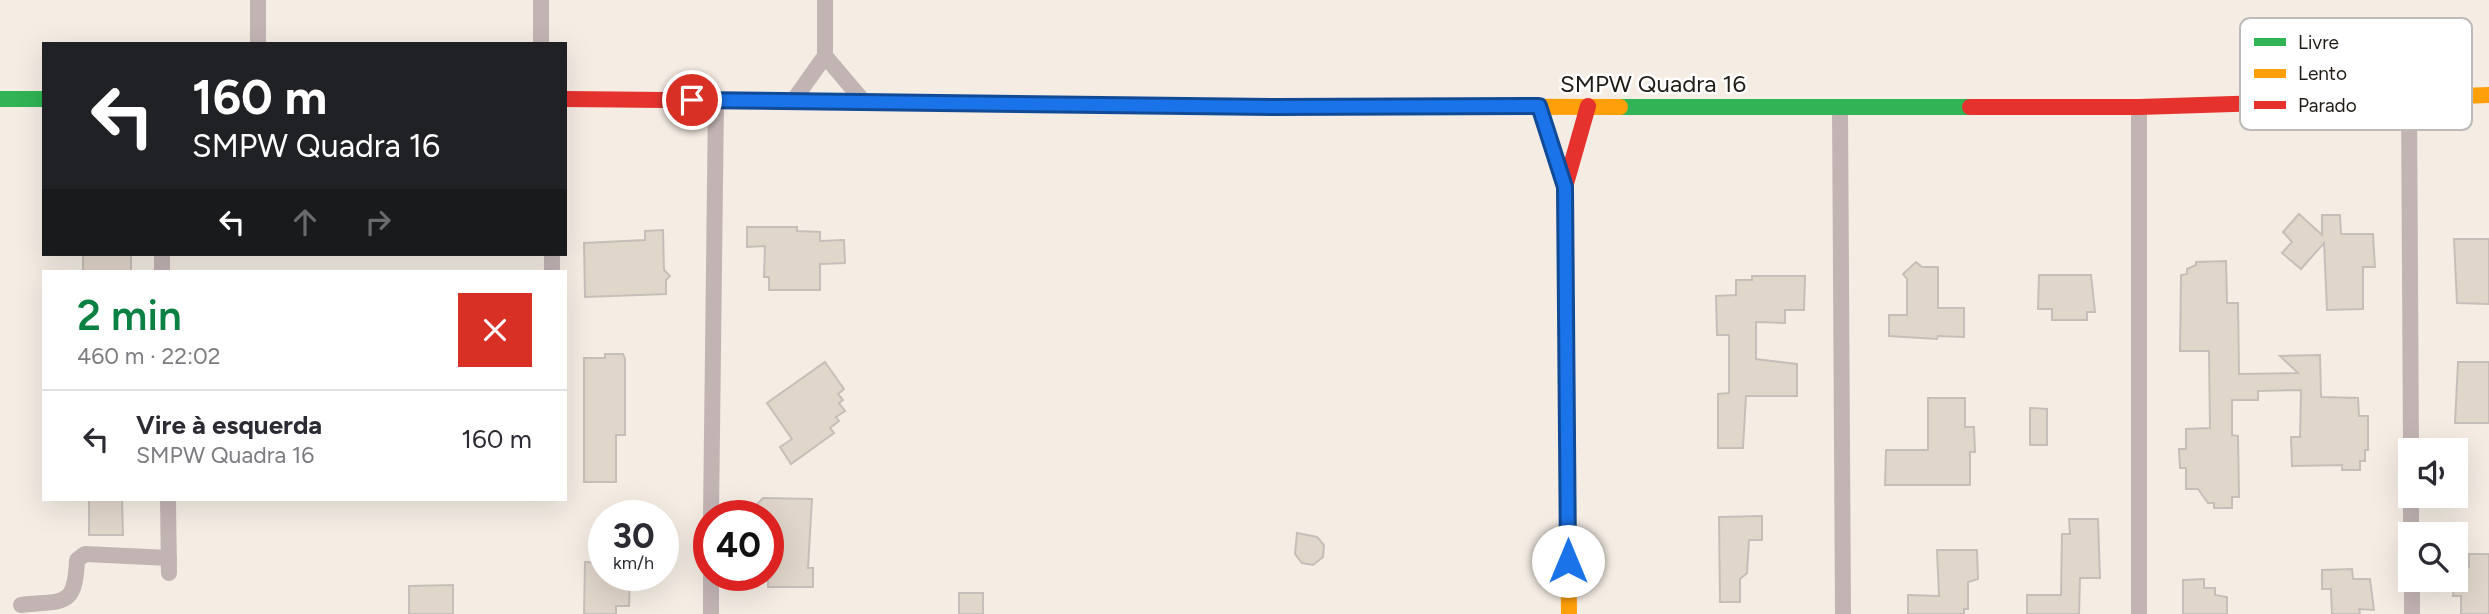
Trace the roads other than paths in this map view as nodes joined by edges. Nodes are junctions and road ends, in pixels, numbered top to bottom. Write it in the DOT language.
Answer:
graph roads {
  1 [pos="258,0"];
  2 [pos="541,0"];
  3 [pos="825,0"];
  4 [pos="258,42"];
  5 [pos="541,42"];
  6 [pos="825,56"];
  7 [pos="0,99"];
  8 [pos="42,99"];
  9 [pos="567,100"];
  10 [pos="716,100"];
  11 [pos="793,101"];
  12 [pos="864,102"];
  13 [pos="2240,103"];
  14 [pos="1539,106"];
  15 [pos="1588,106"];
  16 [pos="1840,107"];
  17 [pos="2139,107"];
  18 [pos="2409,130"];
  19 [pos="1565,187"];
  20 [pos="2411,438"];
  21 [pos="711,500"];
  22 [pos="168,501"];
  23 [pos="711,591"];
  24 [pos="2412,592"];
  25 [pos="20,605"];
  26 [pos="711,614"];
  27 [pos="1569,614"];
  28 [pos="1843,614"];
  29 [pos="2139,614"];
  30 [pos="2412,614"];
  1 -- 4 [label="street"];
  2 -- 5 [label="street"];
  3 -- 6 [label="street"];
  6 -- 11 [label="street"];
  6 -- 12 [label="street"];
  7 -- 8 [label="street"];
  9 -- 10 [label="street, SMPW Quadra 16"];
  10 -- 11 [label="street, SMPW Quadra 16"];
  10 -- 21 [label="street"];
  11 -- 12 [label="street, SMPW Quadra 16"];
  12 -- 14 [label="street, SMPW Quadra 16"];
  13 -- 17 [label="street, SMPW Quadra 16"];
  14 -- 15 [label="street, SMPW Quadra 16"];
  14 -- 19 [label="street"];
  15 -- 16 [label="street, SMPW Quadra 16"];
  15 -- 19 [label="street"];
  16 -- 17 [label="street, SMPW Quadra 16"];
  16 -- 28 [label="street"];
  17 -- 29 [label="street"];
  18 -- 20 [label="street"];
  19 -- 27 [label="street"];
  22 -- 25 [label="street"];
  23 -- 26 [label="street"];
  24 -- 30 [label="street"];
}
